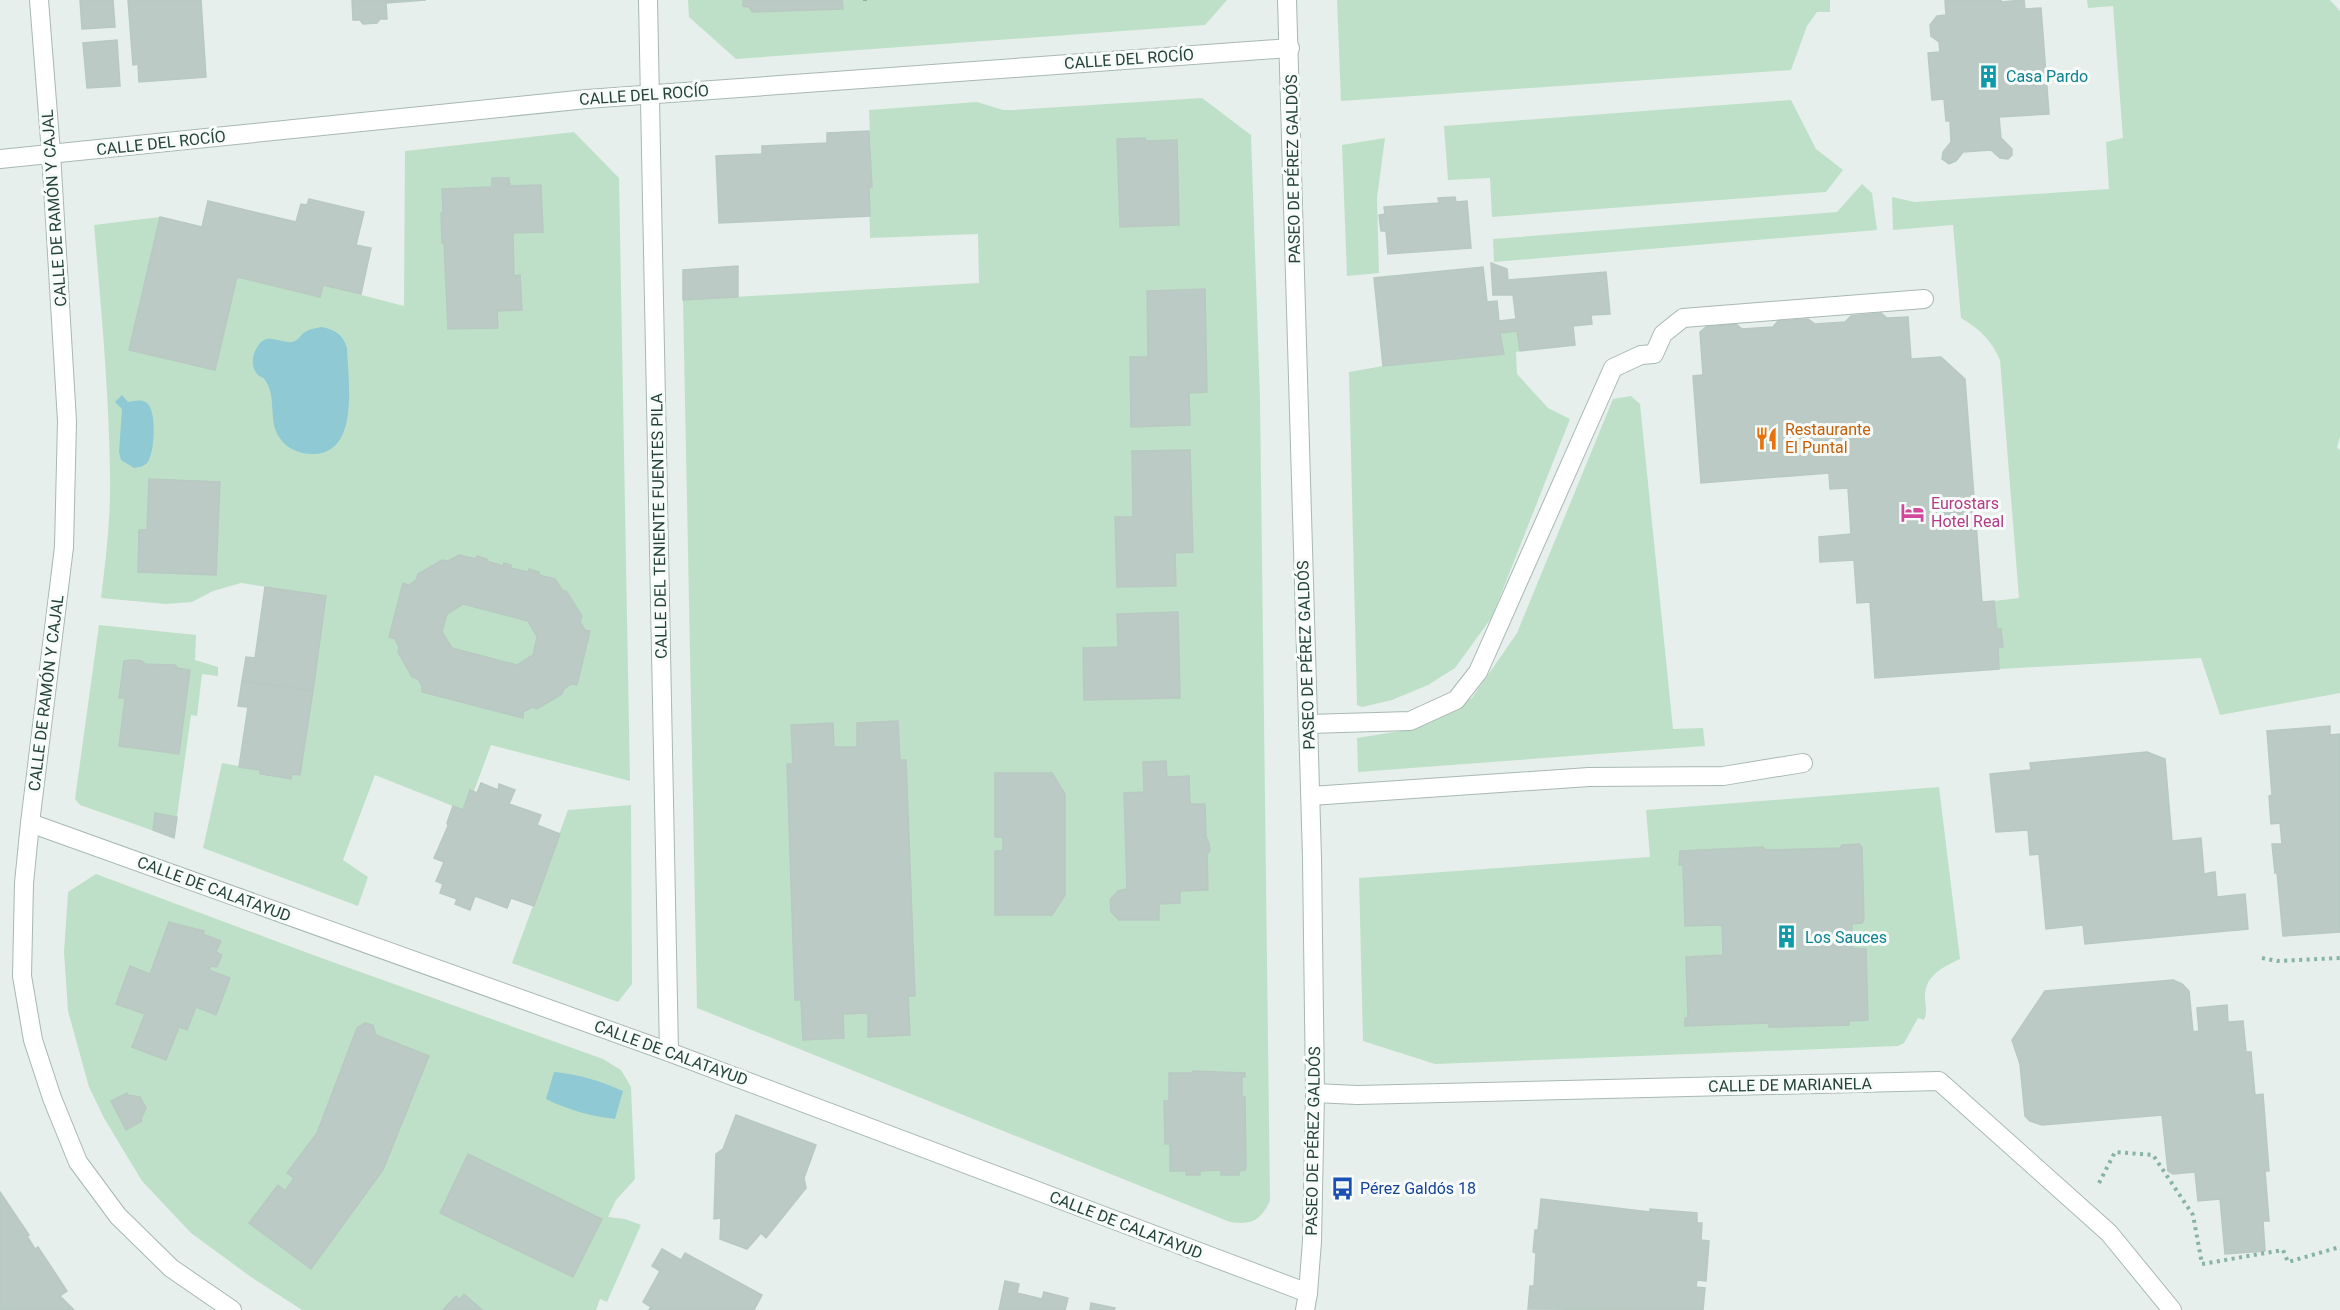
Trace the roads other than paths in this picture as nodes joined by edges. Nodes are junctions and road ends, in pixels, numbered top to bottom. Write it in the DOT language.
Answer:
graph roads {
  1 [pos="39,0"];
  2 [pos="648,0"];
  3 [pos="1287,0"];
  4 [pos="1290,48"];
  5 [pos="651,95"];
  6 [pos="51,153"];
  7 [pos="0,159"];
  8 [pos="1924,299"];
  9 [pos="1308,724"];
  10 [pos="1803,764"];
  11 [pos="1311,796"];
  12 [pos="30,823"];
  13 [pos="669,1052"];
  14 [pos="1315,1093"];
  15 [pos="1306,1302"];
  16 [pos="232,1310"];
  17 [pos="2172,1310"];
  1 -- 6 [label="street, CALLE DE RAMÓN Y CAJAL"];
  2 -- 5 [label="street, CALLE DEL TENIENTE FUENTES PILA"];
  3 -- 4 [label="street, PASEO DE PÉREZ GALDÓS"];
  4 -- 5 [label="street, CALLE DEL ROCÍO"];
  4 -- 9 [label="street, PASEO DE PÉREZ GALDÓS"];
  5 -- 6 [label="street, CALLE DEL ROCÍO"];
  5 -- 13 [label="street, CALLE DEL TENIENTE FUENTES PILA"];
  6 -- 7 [label="street, CALLE DEL ROCÍO"];
  6 -- 12 [label="street, CALLE DE RAMÓN Y CAJAL"];
  8 -- 9 [label="street"];
  9 -- 11 [label="street, PASEO DE PÉREZ GALDÓS"];
  10 -- 11 [label="street"];
  11 -- 14 [label="street, PASEO DE PÉREZ GALDÓS"];
  12 -- 13 [label="street, CALLE DE CALATAYUD"];
  12 -- 16 [label="street, CALLE DE RAMÓN Y CAJAL"];
  13 -- 15 [label="street, CALLE DE CALATAYUD"];
  14 -- 15 [label="street, PASEO DE PÉREZ GALDÓS"];
  14 -- 17 [label="street, CALLE DE MARIANELA"];
}
